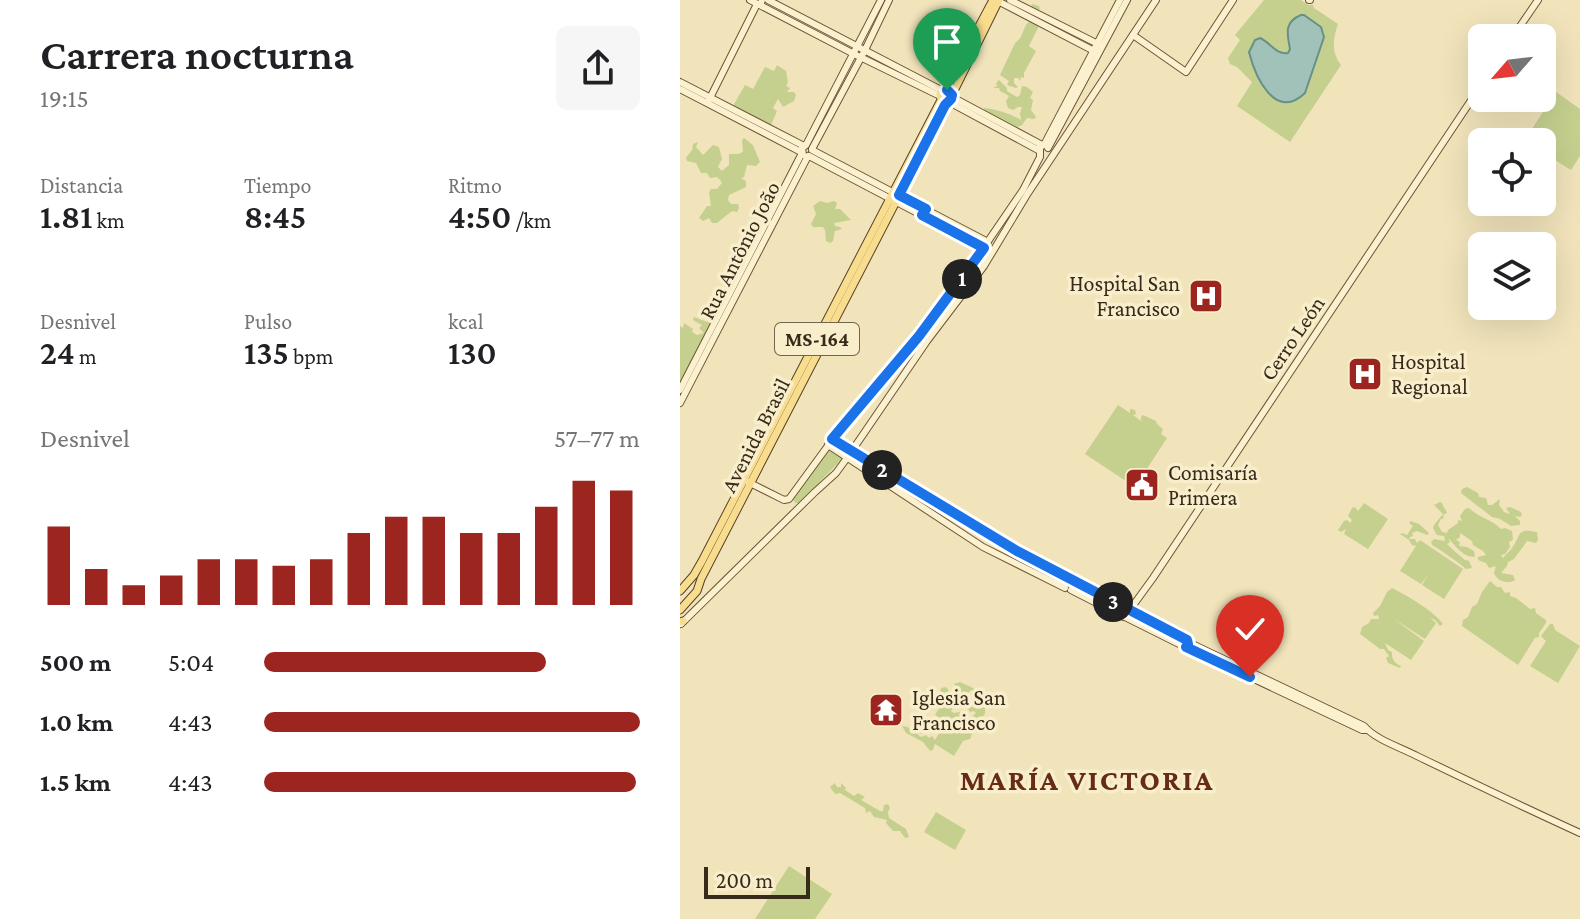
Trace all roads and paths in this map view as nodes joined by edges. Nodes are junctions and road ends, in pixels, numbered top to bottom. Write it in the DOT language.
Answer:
graph roads {
  1 [pos="881,0"];
  2 [pos="889,0"];
  3 [pos="996,0"];
  4 [pos="1010,0"];
  5 [pos="1120,0"];
  6 [pos="1127,0"];
  7 [pos="1156,0"];
  8 [pos="1233,0"];
  9 [pos="1538,0"];
  10 [pos="759,1"];
  11 [pos="1522,24"];
  12 [pos="1133,35"];
  13 [pos="1098,49"];
  14 [pos="865,50"];
  15 [pos="857,53"];
  16 [pos="680,82"];
  17 [pos="680,89"];
  18 [pos="946,97"];
  19 [pos="708,100"];
  20 [pos="1468,105"];
  21 [pos="1043,150"];
  22 [pos="807,151"];
  23 [pos="792,181"];
  24 [pos="894,197"];
  25 [pos="986,245"];
  26 [pos="680,390"];
  27 [pos="680,403"];
  28 [pos="830,442"];
  29 [pos="850,455"];
  30 [pos="748,481"];
  31 [pos="1072,581"];
  32 [pos="1068,589"];
  33 [pos="680,591"];
  34 [pos="680,610"];
  35 [pos="1128,614"];
  36 [pos="681,623"];
  37 [pos="1580,833"];
  1 -- 15 [label="main road, Rua Antônio João"];
  2 -- 14 [label="main road"];
  3 -- 13 [label="main road"];
  3 -- 18 [label="main road, Avenida Brasil / MS-164"];
  4 -- 13 [label="main road"];
  5 -- 13 [label="main road"];
  6 -- 13 [label="main road"];
  7 -- 12 [label="main road"];
  8 -- 12 [label="main road"];
  9 -- 11 [label="main road"];
  10 -- 15 [label="main road"];
  10 -- 15 [label="main road"];
  10 -- 19 [label="main road"];
  12 -- 29 [label="main road"];
  13 -- 21 [label="main road"];
  14 -- 15 [label="main road"];
  14 -- 18 [label="main road"];
  15 -- 18 [label="main road"];
  15 -- 22 [label="main road, Rua Antônio João"];
  16 -- 19 [label="main road"];
  17 -- 19 [label="main road"];
  18 -- 21 [label="main road"];
  18 -- 24 [label="main road, Avenida Brasil / MS-164"];
  19 -- 22 [label="main road"];
  20 -- 35 [label="main road, Cerro León"];
  21 -- 25 [label="main road"];
  22 -- 23 [label="main road, Rua Antônio João"];
  22 -- 24 [label="main road"];
  23 -- 26 [label="main road, Rua Antônio João"];
  23 -- 27 [label="main road, Rua Antônio João"];
  24 -- 25 [label="main road"];
  24 -- 30 [label="main road, Avenida Brasil / MS-164"];
  25 -- 28 [label="main road"];
  28 -- 29 [label="main road"];
  28 -- 30 [label="main road"];
  29 -- 31 [label="main road"];
  29 -- 32 [label="main road"];
  29 -- 36 [label="main road"];
  30 -- 33 [label="main road, Avenida Brasil / MS-164"];
  30 -- 34 [label="main road, Avenida Brasil / MS-164"];
  31 -- 32 [label="main road"];
  31 -- 35 [label="main road"];
  32 -- 35 [label="main road"];
  35 -- 37 [label="main road"];
}
